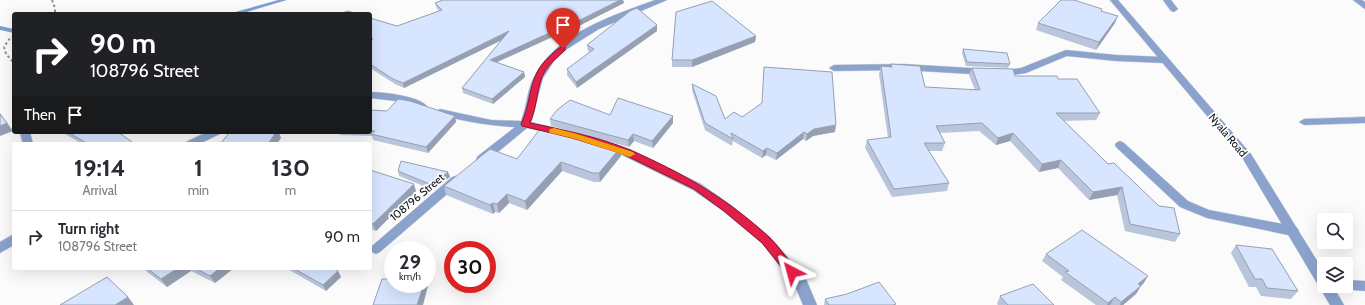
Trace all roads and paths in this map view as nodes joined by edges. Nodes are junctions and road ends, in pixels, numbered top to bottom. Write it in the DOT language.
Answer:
graph roads {
  1 [pos="52,0"];
  2 [pos="663,0"];
  3 [pos="1114,0"];
  4 [pos="1166,0"];
  5 [pos="1356,0"];
  6 [pos="1365,6"];
  7 [pos="1174,9"];
  8 [pos="56,12"];
  9 [pos="12,37"];
  10 [pos="12,60"];
  11 [pos="1164,60"];
  12 [pos="834,68"];
  13 [pos="372,95"];
  14 [pos="1365,120"];
  15 [pos="1304,122"];
  16 [pos="525,124"];
  17 [pos="212,134"];
  18 [pos="567,134"];
  19 [pos="194,142"];
  20 [pos="596,143"];
  21 [pos="1120,146"];
  22 [pos="474,166"];
  23 [pos="462,175"];
  24 [pos="1293,231"];
  25 [pos="12,240"];
  26 [pos="0,248"];
  27 [pos="376,248"];
  28 [pos="1317,271"];
  29 [pos="1353,285"];
  30 [pos="1365,286"];
  31 [pos="1330,293"];
  32 [pos="810,305"];
  33 [pos="1337,305"];
  1 -- 8 [label="path"];
  2 -- 16 [label="street"];
  3 -- 11 [label="street, Nyala Road"];
  4 -- 7 [label="street"];
  5 -- 6 [label="street"];
  9 -- 10 [label="path"];
  11 -- 12 [label="street"];
  11 -- 24 [label="street, Nyala Road"];
  13 -- 16 [label="street"];
  14 -- 15 [label="street"];
  16 -- 18 [label="street"];
  16 -- 22 [label="street"];
  17 -- 19 [label="street"];
  20 -- 32 [label="street"];
  21 -- 24 [label="street"];
  23 -- 27 [label="street, 108796 Street"];
  24 -- 28 [label="street, Nyala Road"];
  25 -- 26 [label="street"];
  29 -- 30 [label="street"];
  31 -- 33 [label="street"];
}
